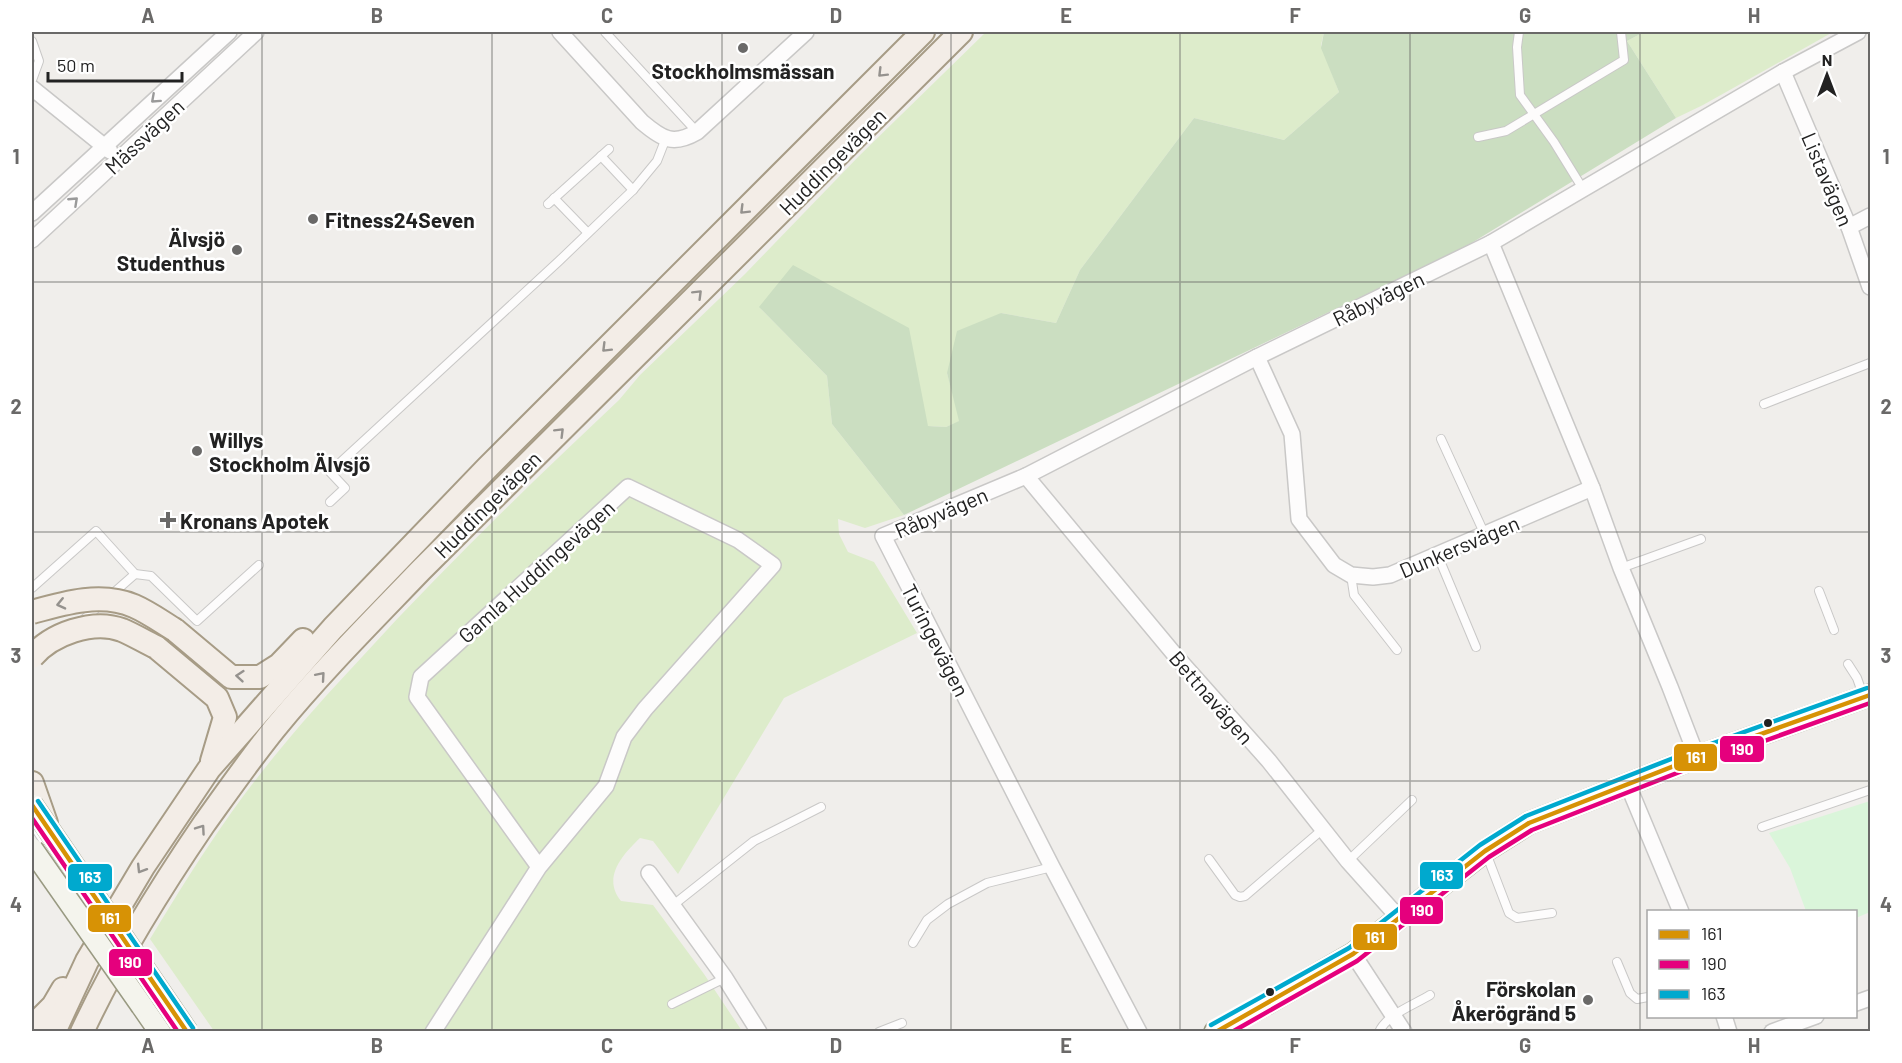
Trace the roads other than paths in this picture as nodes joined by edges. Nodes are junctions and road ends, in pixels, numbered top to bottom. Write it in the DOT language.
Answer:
graph roads {
  1 [pos="229,32"];
  2 [pos="256,32"];
  3 [pos="560,32"];
  4 [pos="605,32"];
  5 [pos="806,32"];
  6 [pos="924,32"];
  7 [pos="961,32"];
  8 [pos="1519,32"];
  9 [pos="1621,32"];
  10 [pos="1858,32"];
  11 [pos="32,41"];
  12 [pos="1783,72"];
  13 [pos="32,80"];
  14 [pos="32,88"];
  15 [pos="1532,114"];
  16 [pos="697,132"];
  17 [pos="1478,137"];
  18 [pos="666,138"];
  19 [pos="104,146"];
  20 [pos="609,149"];
  21 [pos="601,156"];
  22 [pos="119,159"];
  23 [pos="1583,189"];
  24 [pos="633,190"];
  25 [pos="32,213"];
  26 [pos="1870,216"];
  27 [pos="1849,227"];
  28 [pos="587,232"];
  29 [pos="32,240"];
  30 [pos="1491,243"];
  31 [pos="1870,287"];
  32 [pos="1257,357"];
  33 [pos="1870,363"];
  34 [pos="1764,404"];
  35 [pos="1441,439"];
  36 [pos="487,468"];
  37 [pos="1026,476"];
  38 [pos="1593,488"];
  39 [pos="330,502"];
  40 [pos="1485,535"];
  41 [pos="883,536"];
  42 [pos="1701,539"];
  43 [pos="1438,556"];
  44 [pos="259,565"];
  45 [pos="1621,568"];
  46 [pos="135,574"];
  47 [pos="1351,575"];
  48 [pos="32,588"];
  49 [pos="1819,591"];
  50 [pos="32,612"];
  51 [pos="1834,630"];
  52 [pos="1476,647"];
  53 [pos="1397,650"];
  54 [pos="32,657"];
  55 [pos="1848,664"];
  56 [pos="32,665"];
  57 [pos="1867,696"];
  58 [pos="1697,757"];
  59 [pos="209,768"];
  60 [pos="32,783"];
  61 [pos="1628,785"];
  62 [pos="1870,790"];
  63 [pos="1412,800"];
  64 [pos="32,805"];
  65 [pos="821,807"];
  66 [pos="1762,827"];
  67 [pos="1323,829"];
  68 [pos="39,836"];
  69 [pos="1485,851"];
  70 [pos="1209,859"];
  71 [pos="1348,861"];
  72 [pos="539,867"];
  73 [pos="1052,867"];
  74 [pos="649,873"];
  75 [pos="672,906"];
  76 [pos="1680,910"];
  77 [pos="1552,913"];
  78 [pos="1399,918"];
  79 [pos="913,943"];
  80 [pos="1353,954"];
  81 [pos="87,960"];
  82 [pos="1617,962"];
  83 [pos="725,978"];
  84 [pos="1430,995"];
  85 [pos="1647,997"];
  86 [pos="672,1004"];
  87 [pos="1394,1016"];
  88 [pos="902,1023"];
  89 [pos="1810,1023"];
  90 [pos="32,1027"];
  91 [pos="54,1032"];
  92 [pos="82,1032"];
  93 [pos="160,1032"];
  94 [pos="187,1032"];
  95 [pos="432,1032"];
  96 [pos="759,1032"];
  97 [pos="879,1032"];
  98 [pos="1139,1032"];
  99 [pos="1215,1032"];
  100 [pos="1379,1032"];
  101 [pos="1404,1032"];
  102 [pos="1772,1032"];
  1 -- 19 [label="street, Mässvägen, one-way"];
  2 -- 22 [label="street, Mässvägen"];
  3 -- 18 [label="street"];
  4 -- 16 [label="lane"];
  5 -- 16 [label="street"];
  6 -- 36 [label="main road, Huddingevägen, one-way"];
  92 -- 7 [label="main road, Huddingevägen, one-way"];
  8 -- 15 [label="lane"];
  9 -- 15 [label="lane"];
  10 -- 12 [label="street, Råbyvägen"];
  11 -- 13 [label="lane"];
  12 -- 23 [label="street, Råbyvägen"];
  12 -- 27 [label="street, Listavägen"];
  14 -- 19 [label="street"];
  15 -- 17 [label="lane"];
  15 -- 23 [label="lane"];
  16 -- 18 [label="street"];
  18 -- 24 [label="lane"];
  19 -- 22 [label="street"];
  19 -- 25 [label="street, Mässvägen"];
  20 -- 21 [label="lane"];
  21 -- 24 [label="lane"];
  21 -- 28 [label="lane"];
  29 -- 22 [label="street, Mässvägen, one-way"];
  23 -- 30 [label="street, Råbyvägen"];
  24 -- 28 [label="lane"];
  26 -- 27 [label="street"];
  27 -- 31 [label="street, Listavägen"];
  28 -- 39 [label="lane"];
  30 -- 32 [label="street, Råbyvägen"];
  30 -- 38 [label="street"];
  32 -- 37 [label="street, Råbyvägen"];
  32 -- 47 [label="street"];
  33 -- 34 [label="lane"];
  35 -- 40 [label="lane"];
  36 -- 50 [label="main road, one-way, bridge"];
  36 -- 59 [label="main road, Huddingevägen"];
  37 -- 41 [label="street, Råbyvägen"];
  37 -- 67 [label="street, Bettnavägen"];
  38 -- 40 [label="street, Dunkersvägen"];
  38 -- 45 [label="street"];
  40 -- 43 [label="street, Dunkersvägen"];
  41 -- 73 [label="street, Turingevägen"];
  42 -- 45 [label="lane"];
  43 -- 47 [label="street, Dunkersvägen"];
  43 -- 52 [label="lane"];
  44 -- 46 [label="lane"];
  45 -- 58 [label="street"];
  46 -- 48 [label="lane"];
  46 -- 56 [label="lane"];
  47 -- 53 [label="lane"];
  49 -- 51 [label="lane"];
  54 -- 59 [label="main road, bridge"];
  55 -- 57 [label="lane"];
  57 -- 58 [label="street"];
  58 -- 61 [label="street"];
  59 -- 81 [label="main road, Huddingevägen, one-way"];
  60 -- 68 [label="main road, bridge"];
  61 -- 69 [label="street"];
  61 -- 76 [label="street"];
  62 -- 66 [label="lane"];
  63 -- 71 [label="lane"];
  64 -- 68 [label="street, bridge"];
  65 -- 75 [label="lane"];
  67 -- 70 [label="lane"];
  67 -- 71 [label="street, Bettnavägen"];
  68 -- 93 [label="street, bridge"];
  68 -- 94 [label="street, bridge"];
  69 -- 77 [label="lane"];
  69 -- 78 [label="street"];
  71 -- 78 [label="street, Bettnavägen"];
  72 -- 72 [label="street, Gamla Huddingevägen"];
  72 -- 95 [label="street, Gamla Huddingevägen"];
  73 -- 79 [label="lane"];
  73 -- 98 [label="street, Turingevägen"];
  74 -- 75 [label="street"];
  75 -- 83 [label="street"];
  78 -- 80 [label="street"];
  80 -- 87 [label="street"];
  80 -- 99 [label="street"];
  81 -- 90 [label="main road"];
  81 -- 91 [label="main road, Huddingevägen"];
  82 -- 85 [label="lane"];
  83 -- 86 [label="lane"];
  83 -- 96 [label="street"];
  84 -- 87 [label="lane"];
  87 -- 100 [label="lane"];
  87 -- 101 [label="street"];
  88 -- 97 [label="lane"];
  89 -- 102 [label="street"];
}
